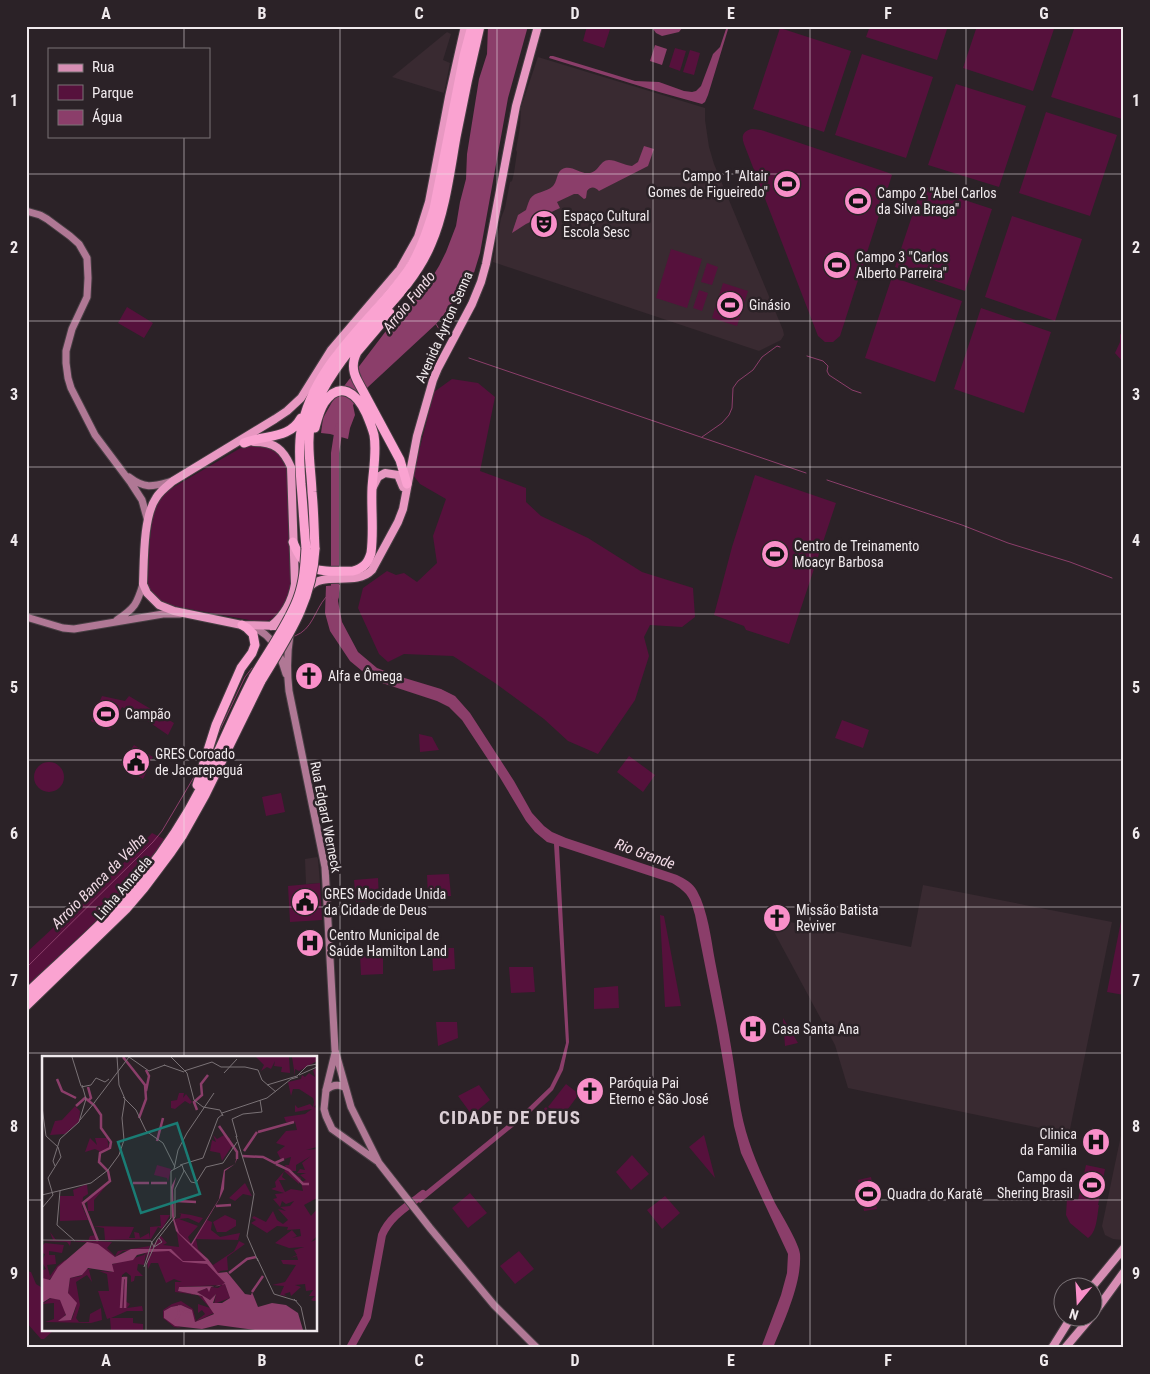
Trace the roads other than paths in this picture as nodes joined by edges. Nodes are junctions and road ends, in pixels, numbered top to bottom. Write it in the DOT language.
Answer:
graph roads {
  1 [pos="465,26"];
  2 [pos="472,26"];
  3 [pos="480,26"];
  4 [pos="538,26"];
  5 [pos="455,70"];
  6 [pos="447,139"];
  7 [pos="26,211"];
  8 [pos="421,265"];
  9 [pos="306,410"];
  10 [pos="244,443"];
  11 [pos="225,450"];
  12 [pos="125,474"];
  13 [pos="173,481"];
  14 [pos="407,484"];
  15 [pos="372,488"];
  16 [pos="312,492"];
  17 [pos="405,496"];
  18 [pos="147,518"];
  19 [pos="293,542"];
  20 [pos="143,584"];
  21 [pos="312,584"];
  22 [pos="185,614"];
  23 [pos="26,617"];
  24 [pos="294,617"];
  25 [pos="115,621"];
  26 [pos="242,625"];
  27 [pos="271,626"];
  28 [pos="288,681"];
  29 [pos="227,741"];
  30 [pos="188,811"];
  31 [pos="26,994"];
  32 [pos="26,1006"];
  33 [pos="336,1053"];
  34 [pos="344,1087"];
  35 [pos="326,1090"];
  36 [pos="361,1128"];
  37 [pos="346,1138"];
  38 [pos="379,1163"];
  39 [pos="1124,1248"];
  40 [pos="1110,1254"];
  41 [pos="1111,1263"];
  42 [pos="1124,1272"];
  43 [pos="1101,1276"];
  44 [pos="1102,1302"];
  45 [pos="1066,1326"];
  46 [pos="1084,1326"];
  47 [pos="537,1348"];
  48 [pos="1052,1348"];
  49 [pos="1065,1348"];
  1 -- 5 [label="highway"];
  2 -- 6 [label="highway"];
  3 -- 8 [label="highway"];
  4 -- 14 [label="highway, Avenida Ayrton Senna"];
  5 -- 6 [label="highway"];
  5 -- 11 [label="highway"];
  6 -- 9 [label="highway"];
  7 -- 12 [label="main road"];
  8 -- 14 [label="highway"];
  8 -- 16 [label="highway"];
  9 -- 10 [label="highway"];
  9 -- 29 [label="highway, bridge"];
  10 -- 11 [label="highway"];
  10 -- 19 [label="highway"];
  11 -- 13 [label="highway"];
  12 -- 13 [label="main road"];
  12 -- 18 [label="main road"];
  13 -- 18 [label="highway"];
  14 -- 17 [label="highway, Avenida Ayrton Senna"];
  15 -- 16 [label="highway"];
  15 -- 17 [label="highway"];
  15 -- 19 [label="highway"];
  16 -- 29 [label="highway, bridge"];
  17 -- 21 [label="highway, Avenida Ayrton Senna"];
  18 -- 20 [label="highway"];
  19 -- 27 [label="highway"];
  20 -- 22 [label="highway"];
  20 -- 25 [label="main road"];
  21 -- 24 [label="highway, Rua Edgard Werneck"];
  22 -- 25 [label="main road"];
  22 -- 26 [label="highway"];
  23 -- 25 [label="main road"];
  24 -- 27 [label="highway"];
  24 -- 28 [label="main road, Rua Edgard Werneck"];
  26 -- 27 [label="highway"];
  26 -- 28 [label="main road"];
  26 -- 30 [label="highway"];
  28 -- 33 [label="main road, Rua Edgard Werneck"];
  29 -- 30 [label="highway, Linha Amarela"];
  29 -- 32 [label="highway, Linha Amarela"];
  30 -- 31 [label="highway, Linha Amarela"];
  33 -- 34 [label="main road"];
  33 -- 35 [label="main road"];
  34 -- 35 [label="main road"];
  34 -- 36 [label="main road"];
  35 -- 37 [label="main road"];
  36 -- 37 [label="main road"];
  36 -- 38 [label="main road"];
  37 -- 38 [label="main road"];
  38 -- 47 [label="main road"];
  39 -- 41 [label="main road"];
  40 -- 41 [label="main road"];
  41 -- 43 [label="main road"];
  42 -- 44 [label="main road"];
  45 -- 48 [label="main road"];
  46 -- 49 [label="main road"];
}
